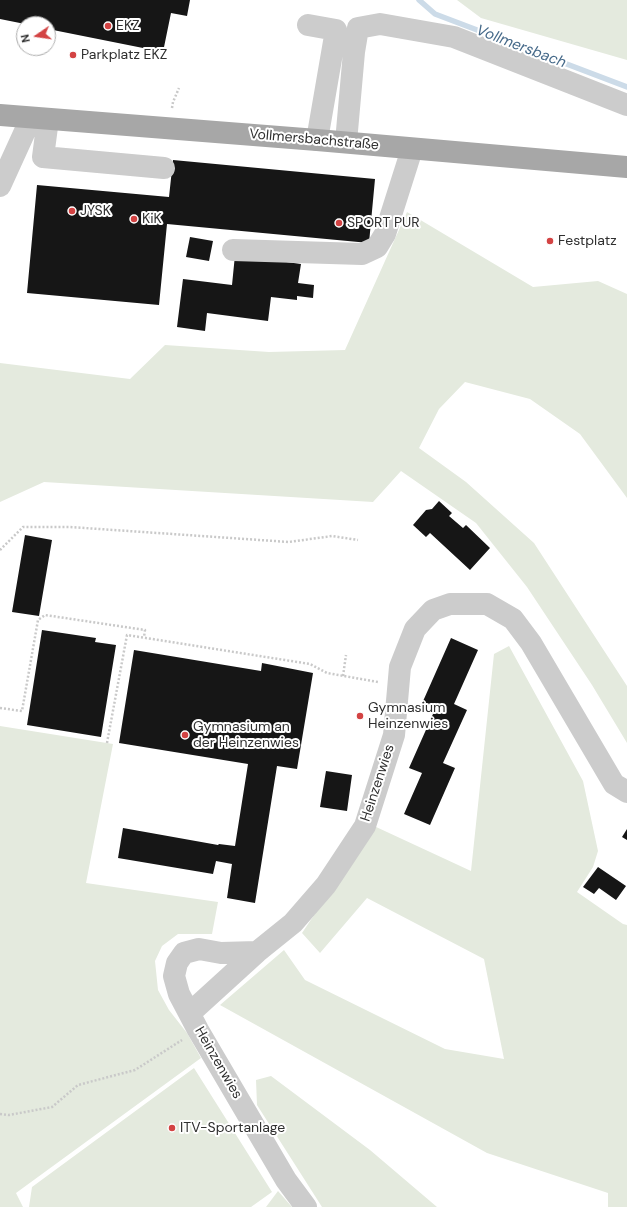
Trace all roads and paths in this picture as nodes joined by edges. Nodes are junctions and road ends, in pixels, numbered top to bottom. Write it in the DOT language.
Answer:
graph roads {
  1 [pos="308,25"];
  2 [pos="179,88"];
  3 [pos="627,105"];
  4 [pos="172,111"];
  5 [pos="0,116"];
  6 [pos="40,119"];
  7 [pos="317,140"];
  8 [pos="346,142"];
  9 [pos="412,149"];
  10 [pos="627,167"];
  11 [pos="164,168"];
  12 [pos="0,186"];
  13 [pos="233,250"];
  14 [pos="358,540"];
  15 [pos="0,550"];
  16 [pos="144,637"];
  17 [pos="346,655"];
  18 [pos="343,676"];
  19 [pos="398,685"];
  20 [pos="0,708"];
  21 [pos="107,743"];
  22 [pos="627,792"];
  23 [pos="257,952"];
  24 [pos="194,1021"];
  25 [pos="0,1114"];
  26 [pos="306,1207"];
  1 -- 7 [label="street"];
  2 -- 4 [label="path"];
  3 -- 8 [label="street"];
  5 -- 6 [label="main road, Vollmersbachstraße"];
  6 -- 7 [label="main road, Vollmersbachstraße"];
  6 -- 11 [label="street"];
  6 -- 12 [label="street"];
  7 -- 8 [label="main road, Vollmersbachstraße"];
  8 -- 9 [label="main road, Vollmersbachstraße"];
  9 -- 10 [label="main road, Vollmersbachstraße"];
  9 -- 13 [label="street"];
  14 -- 15 [label="path"];
  16 -- 18 [label="path"];
  16 -- 20 [label="path"];
  16 -- 21 [label="path"];
  17 -- 18 [label="path"];
  18 -- 19 [label="path"];
  19 -- 22 [label="street, Heinzenwies"];
  19 -- 23 [label="street, Heinzenwies"];
  23 -- 24 [label="street, Heinzenwies"];
  23 -- 24 [label="street"];
  24 -- 25 [label="path"];
  24 -- 26 [label="street, Heinzenwies"];
}
